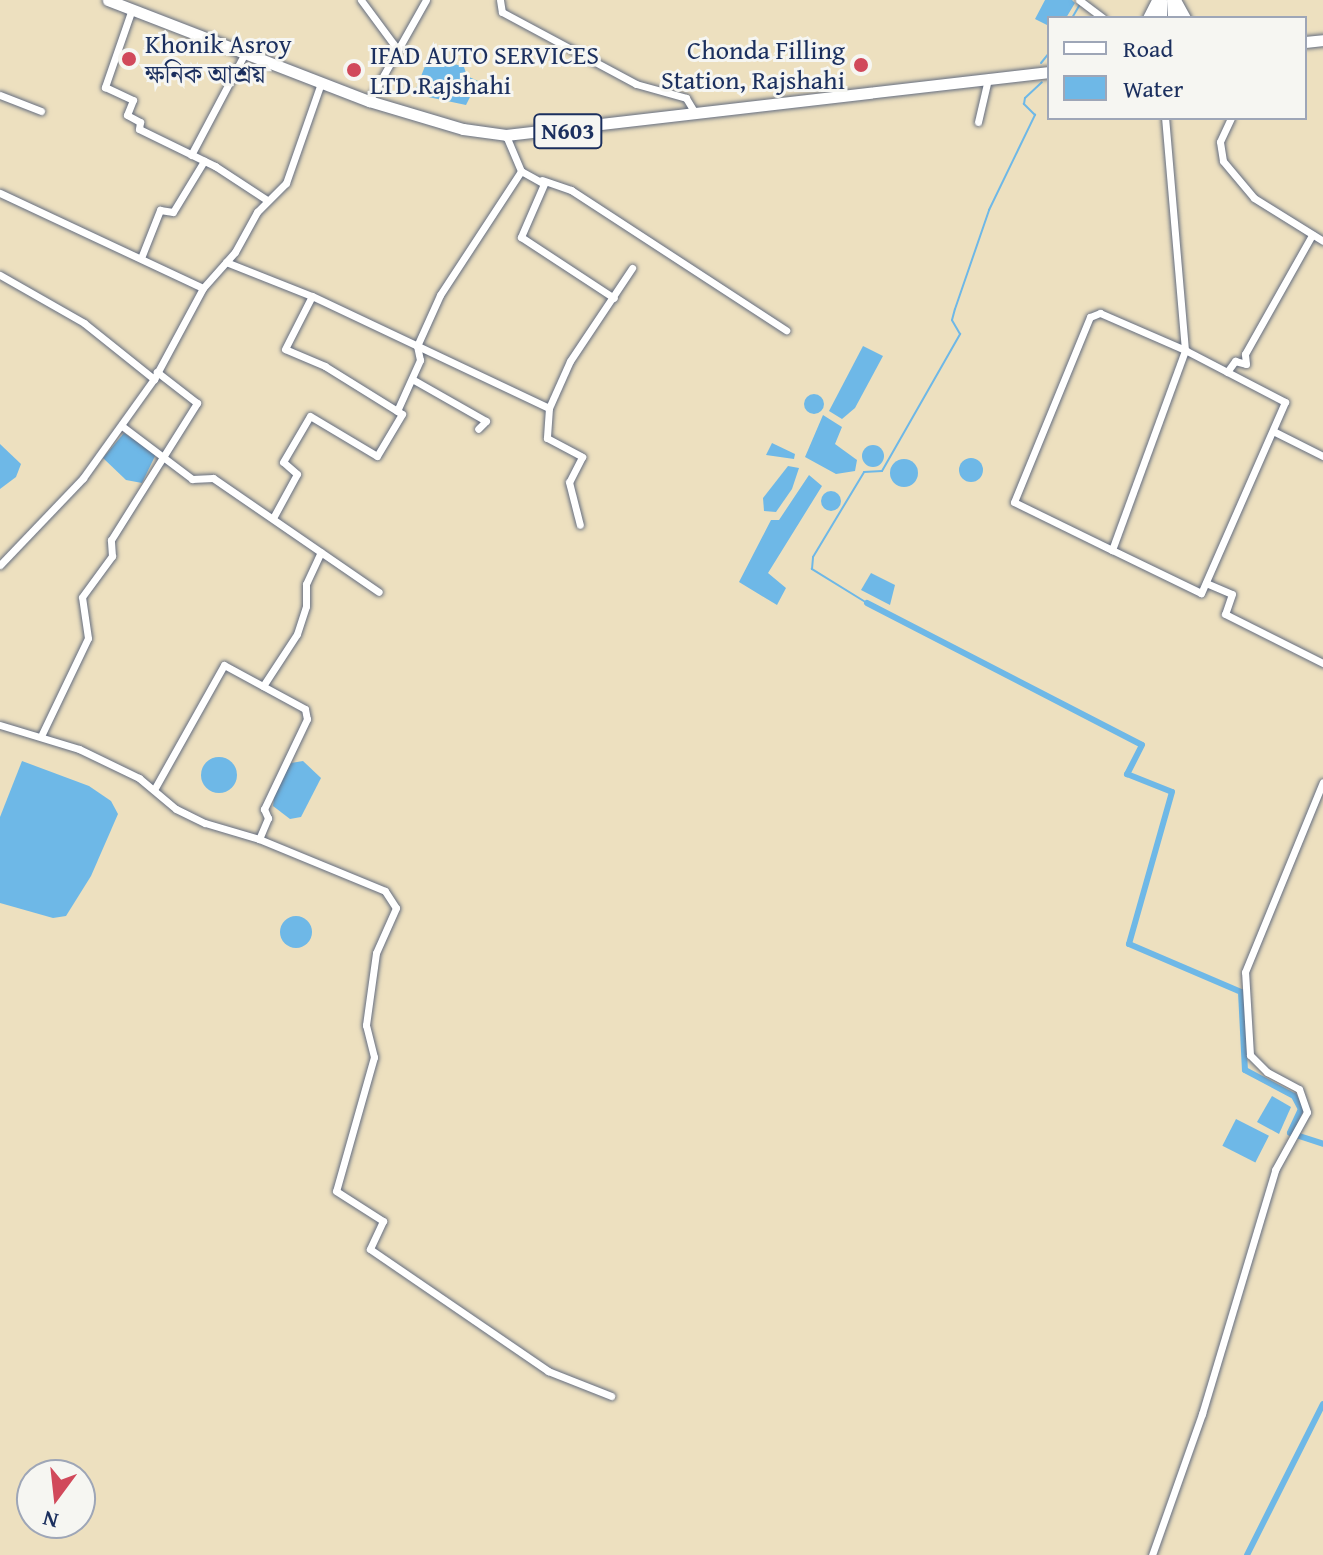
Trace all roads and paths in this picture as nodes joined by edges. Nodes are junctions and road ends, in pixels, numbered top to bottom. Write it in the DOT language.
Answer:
graph roads {
  1 [pos="108,0"];
  2 [pos="361,0"];
  3 [pos="426,0"];
  4 [pos="500,0"];
  5 [pos="1080,1"];
  6 [pos="132,9"];
  7 [pos="1100,16"];
  8 [pos="398,50"];
  9 [pos="245,53"];
  10 [pos="1047,72"];
  11 [pos="988,79"];
  12 [pos="321,83"];
  13 [pos="0,95"];
  14 [pos="369,101"];
  15 [pos="41,111"];
  16 [pos="697,116"];
  17 [pos="1165,120"];
  18 [pos="1230,120"];
  19 [pos="978,122"];
  20 [pos="506,135"];
  21 [pos="191,155"];
  22 [pos="204,161"];
  23 [pos="521,171"];
  24 [pos="542,180"];
  25 [pos="0,193"];
  26 [pos="267,200"];
  27 [pos="1312,235"];
  28 [pos="1323,241"];
  29 [pos="141,258"];
  30 [pos="226,262"];
  31 [pos="632,268"];
  32 [pos="0,275"];
  33 [pos="203,288"];
  34 [pos="312,296"];
  35 [pos="614,298"];
  36 [pos="786,330"];
  37 [pos="417,346"];
  38 [pos="1185,350"];
  39 [pos="1227,372"];
  40 [pos="155,375"];
  41 [pos="412,379"];
  42 [pos="549,408"];
  43 [pos="397,411"];
  44 [pos="122,426"];
  45 [pos="478,429"];
  46 [pos="1273,431"];
  47 [pos="165,456"];
  48 [pos="1323,456"];
  49 [pos="273,518"];
  50 [pos="580,525"];
  51 [pos="1112,550"];
  52 [pos="321,552"];
  53 [pos="0,565"];
  54 [pos="1206,583"];
  55 [pos="379,592"];
  56 [pos="1323,663"];
  57 [pos="263,686"];
  58 [pos="0,725"];
  59 [pos="42,734"];
  60 [pos="1323,782"];
  61 [pos="155,788"];
  62 [pos="259,839"];
  63 [pos="611,1396"];
  64 [pos="1152,1555"];
  1 -- 6 [label="main road, N603"];
  2 -- 8 [label="street"];
  3 -- 8 [label="street"];
  4 -- 16 [label="street"];
  5 -- 7 [label="street"];
  6 -- 9 [label="main road, N603"];
  6 -- 21 [label="street"];
  8 -- 14 [label="street"];
  9 -- 12 [label="main road, N603"];
  9 -- 21 [label="street"];
  10 -- 11 [label="main road, N603"];
  11 -- 16 [label="main road, N603"];
  11 -- 19 [label="street"];
  12 -- 14 [label="main road, N603"];
  12 -- 26 [label="street"];
  13 -- 15 [label="street"];
  14 -- 20 [label="main road, N603"];
  16 -- 20 [label="main road, N603"];
  17 -- 38 [label="street"];
  18 -- 27 [label="street"];
  20 -- 23 [label="street"];
  21 -- 22 [label="street"];
  22 -- 26 [label="street"];
  22 -- 29 [label="street"];
  23 -- 24 [label="street"];
  23 -- 37 [label="street"];
  24 -- 35 [label="street"];
  24 -- 36 [label="street"];
  25 -- 29 [label="street"];
  26 -- 30 [label="street"];
  27 -- 28 [label="street"];
  27 -- 39 [label="street"];
  29 -- 33 [label="street"];
  30 -- 33 [label="street"];
  30 -- 34 [label="street"];
  31 -- 35 [label="street"];
  32 -- 40 [label="street"];
  33 -- 40 [label="street"];
  34 -- 37 [label="street"];
  34 -- 43 [label="street"];
  35 -- 42 [label="street"];
  37 -- 41 [label="street"];
  37 -- 42 [label="street"];
  38 -- 39 [label="street"];
  38 -- 51 [label="street"];
  38 -- 51 [label="street"];
  39 -- 46 [label="street"];
  40 -- 44 [label="street"];
  40 -- 47 [label="street"];
  41 -- 43 [label="street"];
  41 -- 45 [label="street"];
  42 -- 50 [label="street"];
  43 -- 49 [label="street"];
  44 -- 47 [label="street"];
  44 -- 53 [label="street"];
  46 -- 48 [label="street"];
  46 -- 54 [label="street"];
  47 -- 49 [label="street"];
  47 -- 59 [label="street"];
  49 -- 52 [label="street"];
  51 -- 54 [label="street"];
  52 -- 55 [label="street"];
  52 -- 57 [label="street"];
  54 -- 56 [label="street"];
  57 -- 61 [label="street"];
  57 -- 62 [label="street"];
  58 -- 59 [label="street"];
  59 -- 61 [label="street"];
  60 -- 64 [label="street"];
  61 -- 62 [label="street"];
  62 -- 63 [label="street"];
}
